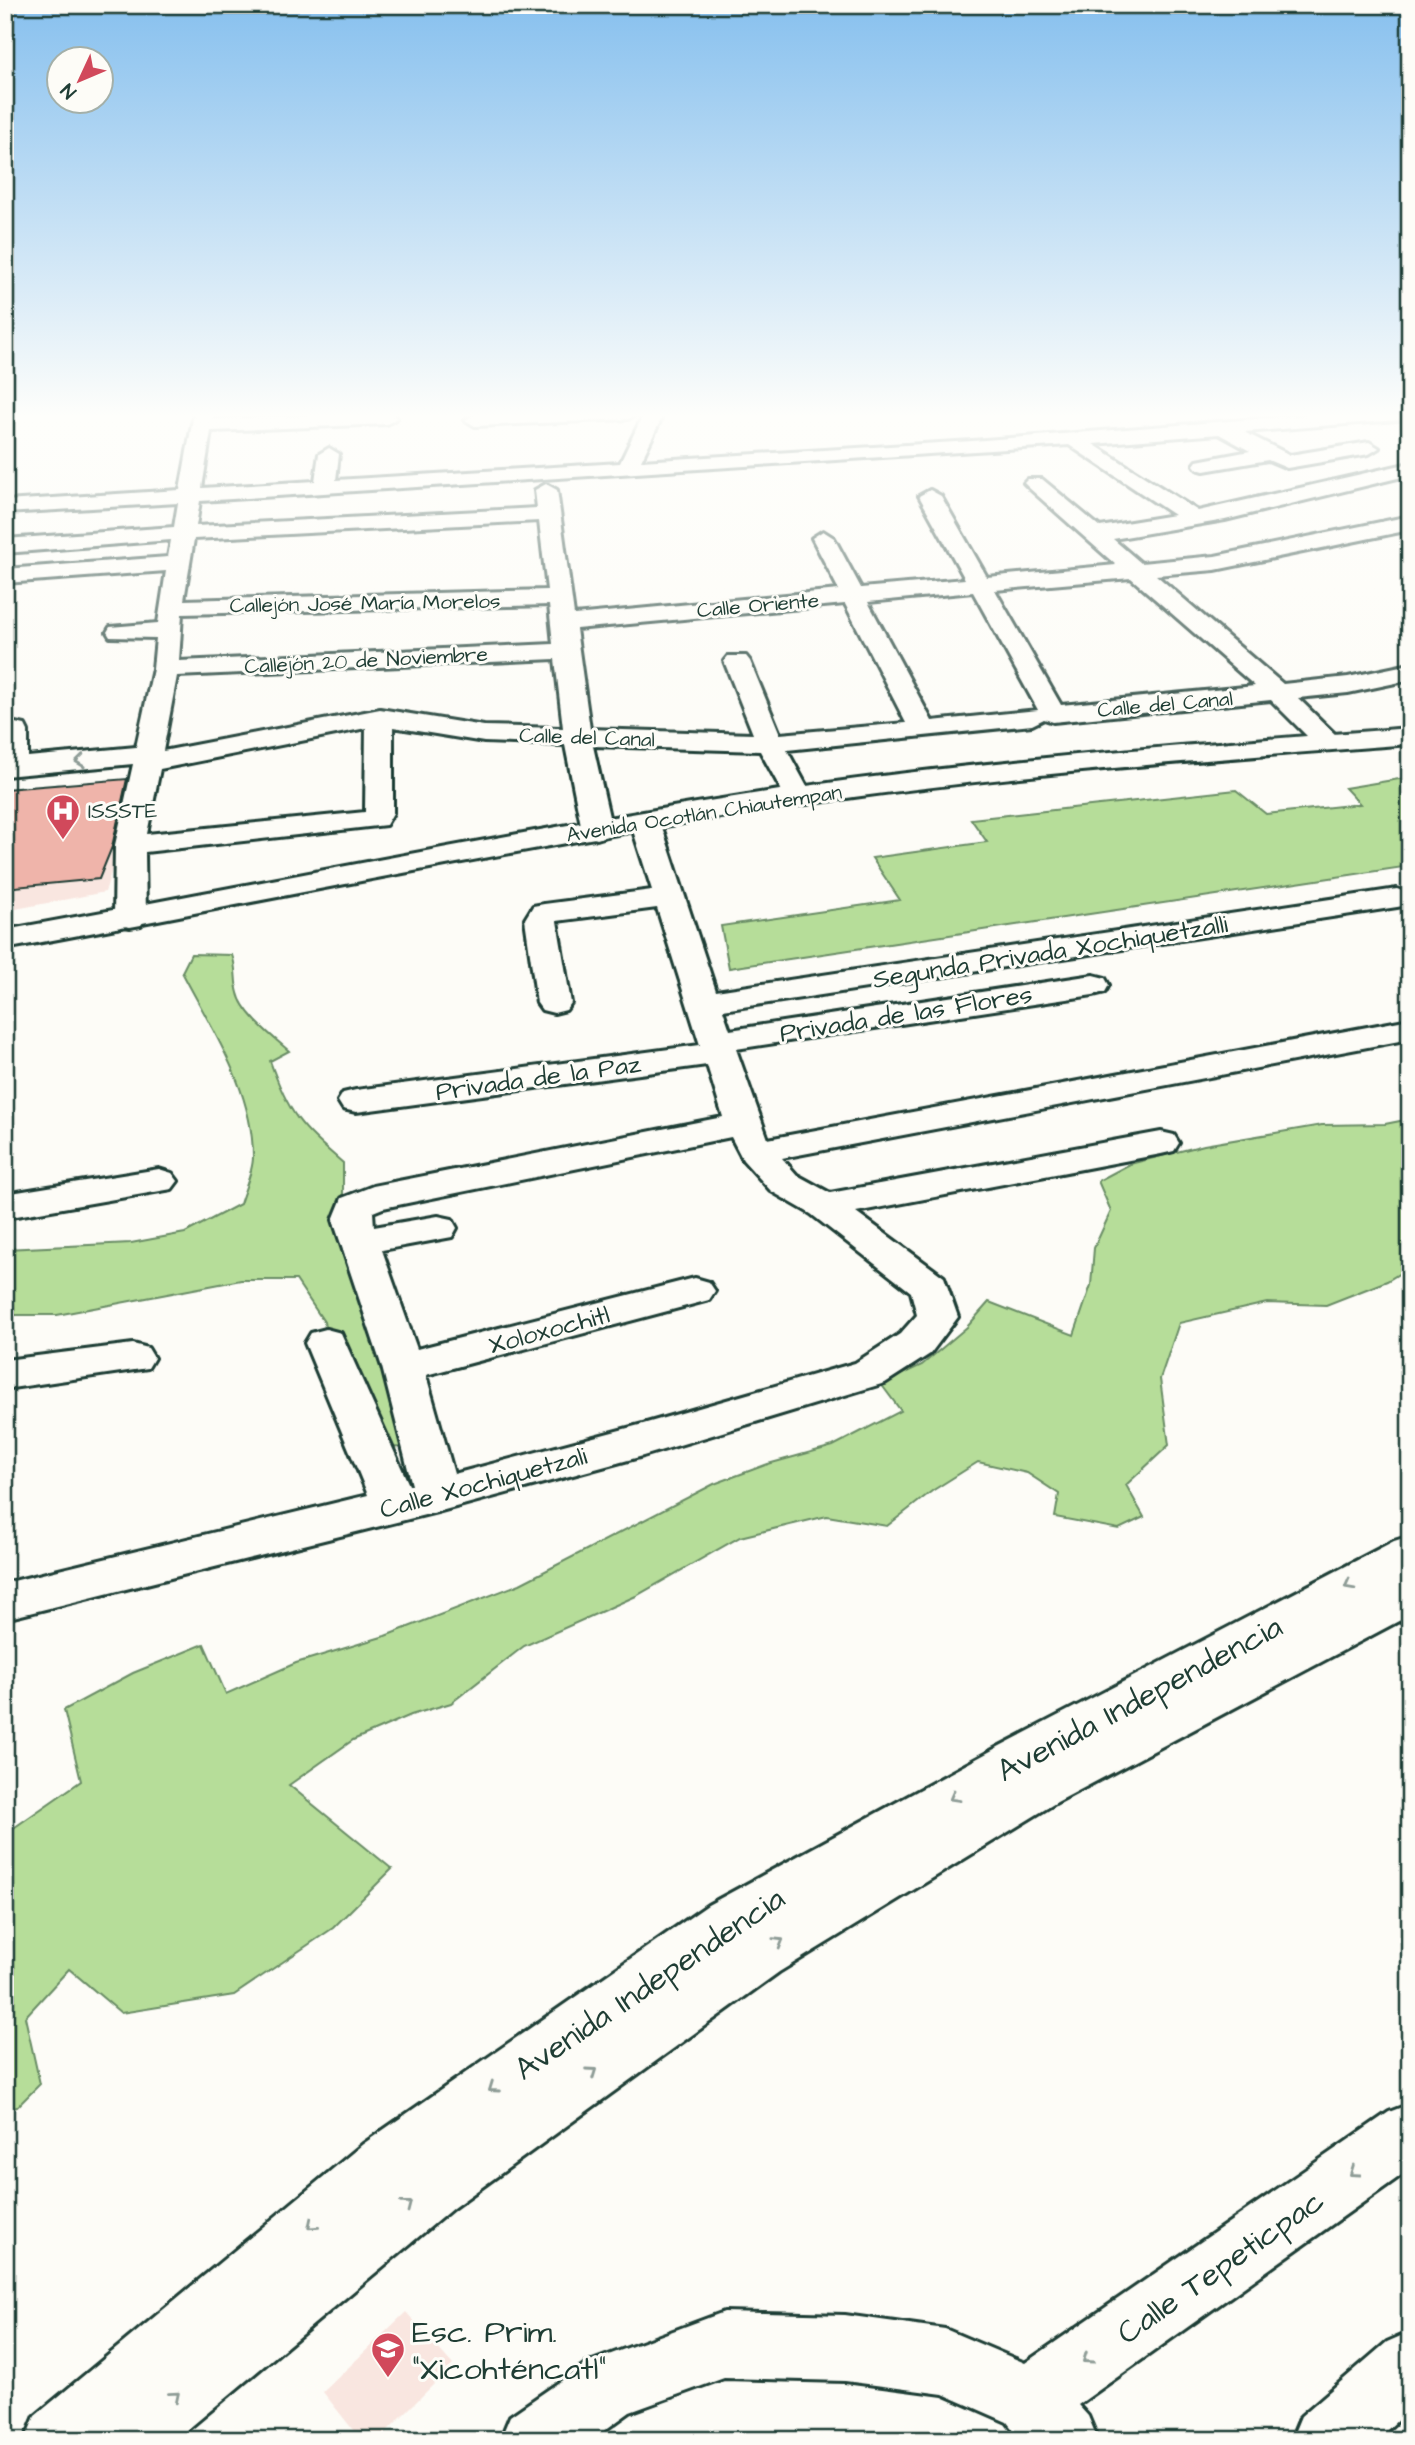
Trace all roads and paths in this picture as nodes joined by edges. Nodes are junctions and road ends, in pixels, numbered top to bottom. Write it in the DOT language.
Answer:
graph roads {
  1 [pos="183,527"];
  2 [pos="290,527"];
  3 [pos="551,527"];
  4 [pos="948,527"];
  5 [pos="1085,527"];
  6 [pos="1144,527"];
  7 [pos="1391,527"];
  8 [pos="182,533"];
  9 [pos="1094,535"];
  10 [pos="823,538"];
  11 [pos="5,546"];
  12 [pos="177,563"];
  13 [pos="1136,571"];
  14 [pos="5,576"];
  15 [pos="981,584"];
  16 [pos="851,596"];
  17 [pos="559,597"];
  18 [pos="169,618"];
  19 [pos="562,623"];
  20 [pos="119,632"];
  21 [pos="566,652"];
  22 [pos="737,661"];
  23 [pos="166,669"];
  24 [pos="1410,671"];
  25 [pos="1278,693"];
  26 [pos="1042,716"];
  27 [pos="380,717"];
  28 [pos="923,730"];
  29 [pos="15,731"];
  30 [pos="577,735"];
  31 [pos="1410,736"];
  32 [pos="1329,742"];
  33 [pos="771,743"];
  34 [pos="147,759"];
  35 [pos="10,768"];
  36 [pos="798,796"];
  37 [pos="645,821"];
  38 [pos="597,830"];
  39 [pos="130,845"];
  40 [pos="668,897"];
  41 [pos="1397,898"];
  42 [pos="130,918"];
  43 [pos="5,940"];
  44 [pos="1093,985"];
  45 [pos="554,1003"];
  46 [pos="703,1003"];
  47 [pos="1410,1029"];
  48 [pos="719,1047"];
  49 [pos="356,1101"];
  50 [pos="749,1138"];
  51 [pos="1161,1143"];
  52 [pos="159,1181"];
  53 [pos="5,1206"];
  54 [pos="824,1206"];
  55 [pos="357,1224"];
  56 [pos="438,1228"];
  57 [pos="695,1291"];
  58 [pos="326,1343"];
  59 [pos="134,1357"];
  60 [pos="403,1367"];
  61 [pos="5,1375"];
  62 [pos="437,1495"];
  63 [pos="395,1506"];
  64 [pos="1410,1553"];
  65 [pos="1410,1593"];
  66 [pos="5,1601"];
  67 [pos="1410,2133"];
  68 [pos="1410,2365"];
  69 [pos="1047,2419"];
  70 [pos="59,2440"];
  71 [pos="122,2440"];
  72 [pos="534,2440"];
  73 [pos="1325,2440"];
  1 -- 8 [label="street"];
  2 -- 8 [label="street"];
  3 -- 17 [label="street"];
  4 -- 15 [label="street"];
  5 -- 9 [label="street"];
  6 -- 9 [label="street"];
  7 -- 13 [label="street, Calle Oriente"];
  8 -- 11 [label="street"];
  8 -- 12 [label="street"];
  9 -- 13 [label="street"];
  10 -- 16 [label="street"];
  12 -- 14 [label="street"];
  12 -- 18 [label="street"];
  13 -- 15 [label="street, Calle Oriente"];
  13 -- 25 [label="street"];
  15 -- 16 [label="street, Calle Oriente"];
  15 -- 26 [label="street"];
  16 -- 19 [label="street, Calle Oriente"];
  16 -- 28 [label="street"];
  17 -- 18 [label="street, Callejón José María Morelos"];
  17 -- 19 [label="street"];
  18 -- 20 [label="street, Callejón José María Morelos"];
  18 -- 23 [label="street"];
  19 -- 21 [label="street"];
  21 -- 23 [label="street, Callejón 20 de Noviembre"];
  21 -- 30 [label="street"];
  22 -- 33 [label="street"];
  23 -- 34 [label="street"];
  24 -- 25 [label="street, Calle del Canal"];
  25 -- 26 [label="street, Calle del Canal"];
  25 -- 32 [label="street"];
  26 -- 28 [label="street, Calle del Canal"];
  27 -- 30 [label="street, Calle del Canal"];
  27 -- 34 [label="street, Calle del Canal"];
  27 -- 39 [label="street"];
  28 -- 33 [label="street, Calle del Canal"];
  29 -- 35 [label="street"];
  30 -- 33 [label="street, Calle del Canal"];
  30 -- 38 [label="street"];
  31 -- 32 [label="street, Avenida Ocotlán Chiautempan"];
  32 -- 36 [label="street, Avenida Ocotlán Chiautempan"];
  33 -- 36 [label="street"];
  34 -- 35 [label="street, Calle del Canal, one-way"];
  34 -- 39 [label="street"];
  36 -- 37 [label="street, Avenida Ocotlán Chiautempan"];
  37 -- 38 [label="street, Avenida Ocotlán Chiautempan"];
  37 -- 40 [label="street"];
  38 -- 42 [label="street, Avenida Ocotlán Chiautempan"];
  39 -- 42 [label="street"];
  40 -- 45 [label="street"];
  40 -- 46 [label="street"];
  41 -- 46 [label="street, Segunda Privada Xochiquetzalli"];
  42 -- 43 [label="street, Avenida Ocotlán Chiautempan"];
  44 -- 48 [label="street, Privada de las Flores"];
  46 -- 48 [label="street"];
  47 -- 50 [label="street"];
  48 -- 49 [label="street, Privada de la Paz"];
  48 -- 50 [label="street"];
  50 -- 54 [label="street"];
  50 -- 55 [label="street"];
  51 -- 54 [label="street"];
  52 -- 53 [label="street"];
  54 -- 62 [label="street, Calle Xochiquetzali"];
  55 -- 56 [label="street"];
  55 -- 60 [label="street"];
  57 -- 60 [label="street, Xoloxochitl"];
  58 -- 63 [label="street"];
  59 -- 61 [label="street"];
  60 -- 62 [label="street"];
  62 -- 63 [label="street, Calle Xochiquetzali"];
  63 -- 66 [label="street, Calle Xochiquetzali"];
  64 -- 70 [label="street, Avenida Independencia, one-way"];
  71 -- 65 [label="street, Avenida Independencia, one-way"];
  67 -- 69 [label="street, Calle Tepeticpac, one-way"];
  68 -- 73 [label="street"];
  69 -- 72 [label="street"];
}
